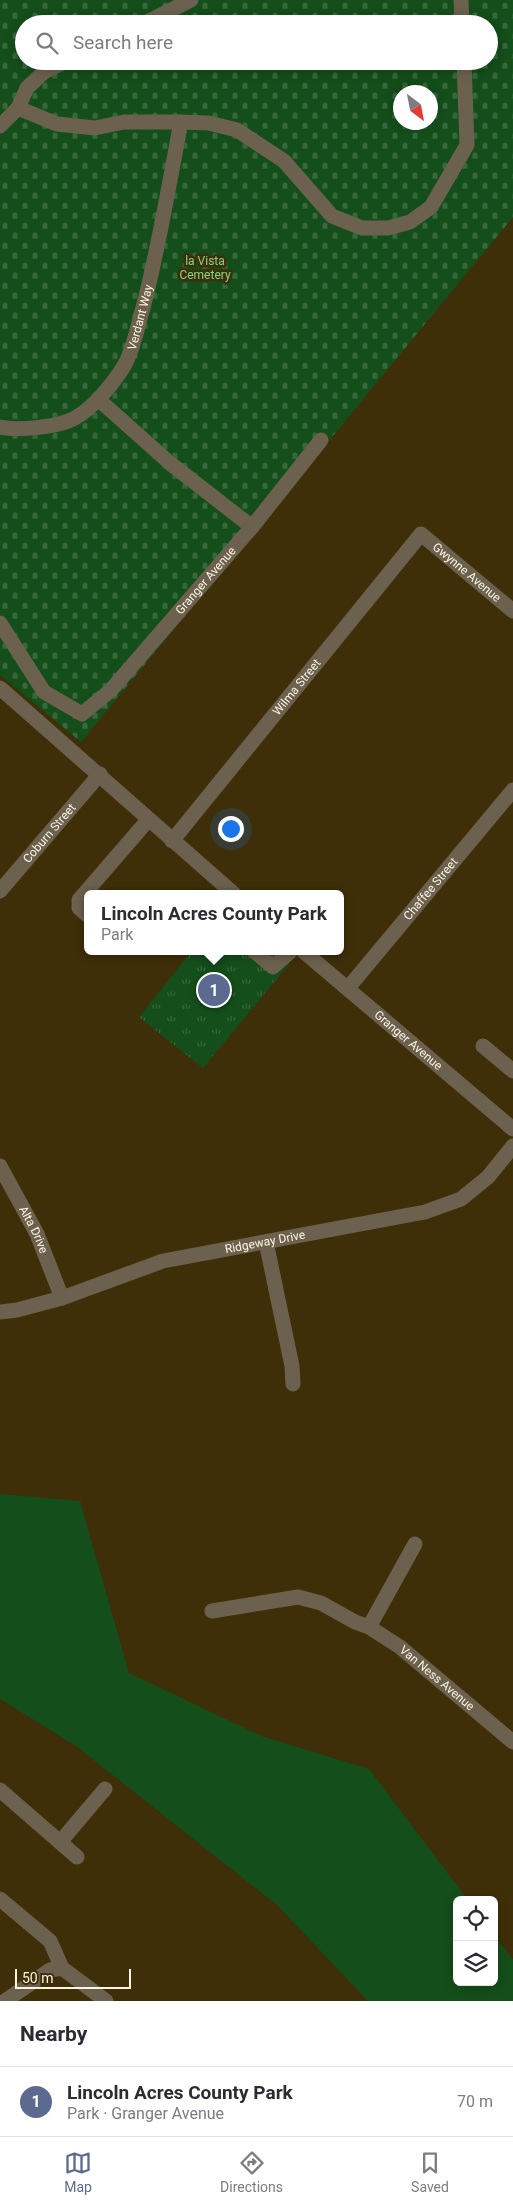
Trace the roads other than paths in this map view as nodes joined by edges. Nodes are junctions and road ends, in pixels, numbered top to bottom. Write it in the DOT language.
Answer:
graph roads {
  1 [pos="191,0"];
  2 [pos="461,0"];
  3 [pos="161,15"];
  4 [pos="462,15"];
  5 [pos="48,70"];
  6 [pos="464,70"];
  7 [pos="18,108"];
  8 [pos="181,122"];
  9 [pos="0,126"];
  10 [pos="98,399"];
  11 [pos="0,427"];
  12 [pos="321,440"];
  13 [pos="252,527"];
  14 [pos="421,534"];
  15 [pos="513,611"];
  16 [pos="0,623"];
  17 [pos="0,688"];
  18 [pos="100,774"];
  19 [pos="513,790"];
  20 [pos="148,820"];
  21 [pos="172,840"];
  22 [pos="88,890"];
  23 [pos="229,890"];
  24 [pos="0,891"];
  25 [pos="84,894"];
  26 [pos="84,912"];
  27 [pos="259,955"];
  28 [pos="286,955"];
  29 [pos="308,955"];
  30 [pos="348,988"];
  31 [pos="483,1046"];
  32 [pos="513,1071"];
  33 [pos="513,1129"];
  34 [pos="513,1146"];
  35 [pos="0,1166"];
  36 [pos="266,1242"];
  37 [pos="62,1298"];
  38 [pos="0,1312"];
  39 [pos="292,1384"];
  40 [pos="415,1544"];
  41 [pos="212,1610"];
  42 [pos="362,1624"];
  43 [pos="513,1742"];
  44 [pos="105,1789"];
  45 [pos="0,1790"];
  46 [pos="61,1841"];
  47 [pos="77,1857"];
  48 [pos="0,1899"];
  49 [pos="62,1968"];
  50 [pos="5,2001"];
  51 [pos="106,2001"];
  1 -- 3 [label="street"];
  2 -- 4 [label="street"];
  5 -- 7 [label="street"];
  6 -- 8 [label="street"];
  7 -- 8 [label="street"];
  7 -- 9 [label="street"];
  8 -- 10 [label="street, Verdant Way"];
  10 -- 11 [label="street, Verdant Way"];
  10 -- 13 [label="street"];
  12 -- 13 [label="street, Granger Avenue"];
  13 -- 16 [label="street, Granger Avenue"];
  14 -- 15 [label="street, Gwynne Avenue"];
  14 -- 21 [label="street, Wilma Street"];
  17 -- 18 [label="street"];
  18 -- 20 [label="street"];
  18 -- 24 [label="street, Coburn Street"];
  19 -- 30 [label="street, Chaffee Street"];
  20 -- 21 [label="street"];
  20 -- 22 [label="street"];
  21 -- 23 [label="street"];
  25 -- 26 [label="street"];
  27 -- 28 [label="street"];
  29 -- 30 [label="street, Granger Avenue"];
  30 -- 33 [label="street, Granger Avenue"];
  31 -- 32 [label="street"];
  34 -- 36 [label="street, Ridgeway Drive"];
  35 -- 37 [label="street, Alta Drive"];
  36 -- 37 [label="street, Ridgeway Drive"];
  36 -- 39 [label="street"];
  37 -- 38 [label="street, Ridgeway Drive"];
  40 -- 42 [label="street"];
  41 -- 42 [label="street, Van Ness Avenue"];
  42 -- 43 [label="street, Van Ness Avenue"];
  44 -- 46 [label="street"];
  45 -- 46 [label="street"];
  46 -- 47 [label="street"];
  48 -- 49 [label="street"];
  49 -- 50 [label="street"];
  49 -- 51 [label="street"];
}
